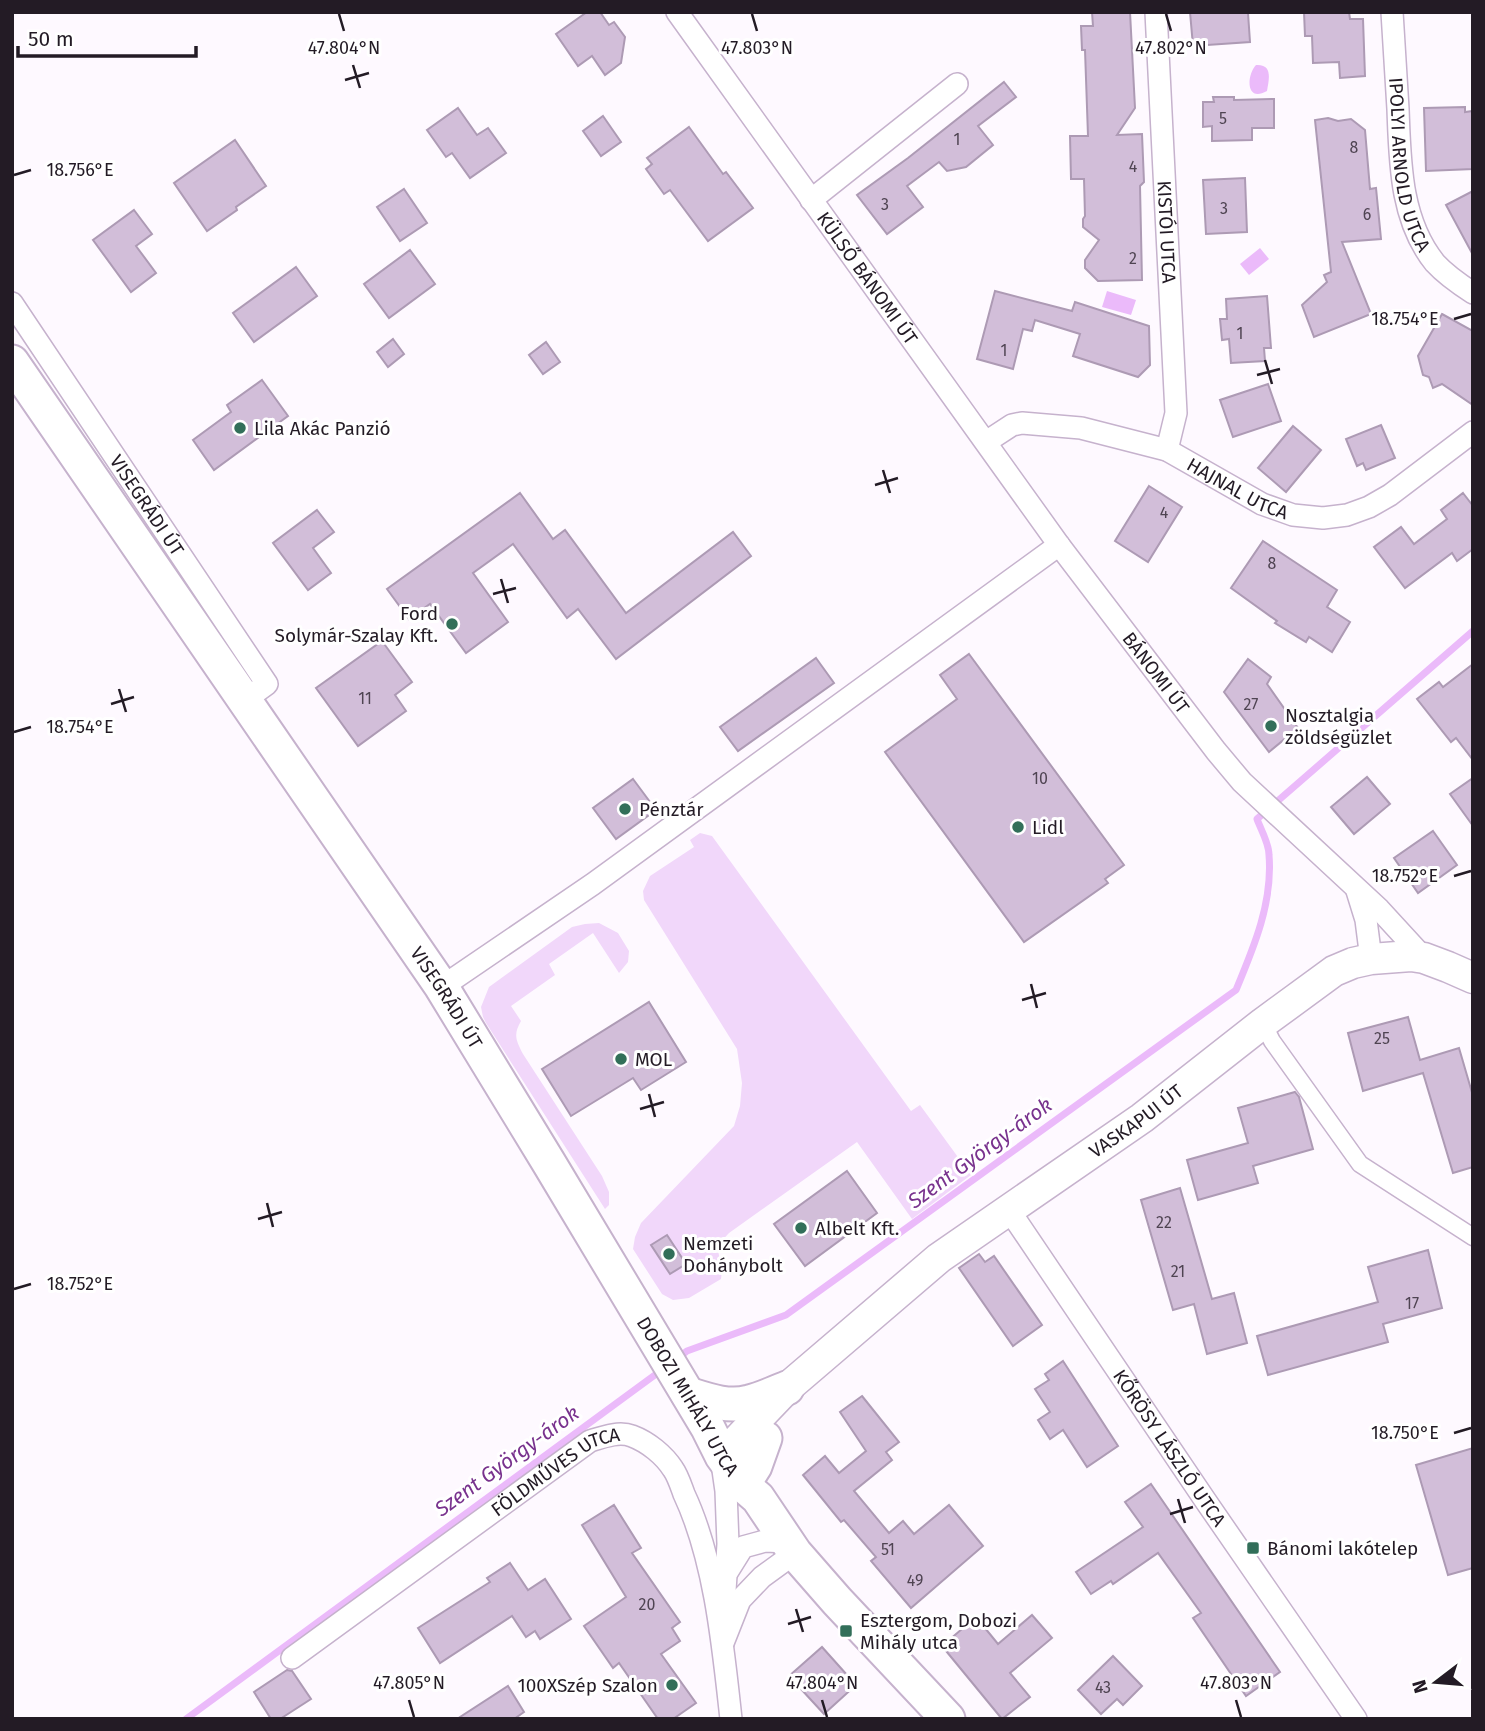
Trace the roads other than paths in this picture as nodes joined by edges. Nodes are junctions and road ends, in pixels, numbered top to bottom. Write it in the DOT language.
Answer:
graph roads {
  1 [pos="677,12"];
  2 [pos="1156,12"];
  3 [pos="1392,12"];
  4 [pos="957,83"];
  5 [pos="811,200"];
  6 [pos="1473,293"];
  7 [pos="12,303"];
  8 [pos="12,362"];
  9 [pos="1473,432"];
  10 [pos="986,442"];
  11 [pos="1167,450"];
  12 [pos="1059,545"];
  13 [pos="245,700"];
  14 [pos="1357,889"];
  15 [pos="1424,958"];
  16 [pos="1371,959"];
  17 [pos="1473,978"];
  18 [pos="441,986"];
  19 [pos="1263,1023"];
  20 [pos="1009,1210"];
  21 [pos="1473,1237"];
  22 [pos="634,1306"];
  23 [pos="861,1325"];
  24 [pos="676,1375"];
  25 [pos="787,1388"];
  26 [pos="765,1438"];
  27 [pos="722,1456"];
  28 [pos="743,1485"];
  29 [pos="791,1548"];
  30 [pos="725,1576"];
  31 [pos="723,1643"];
  32 [pos="292,1658"];
  33 [pos="731,1719"];
  34 [pos="948,1719"];
  35 [pos="1356,1719"];
  1 -- 5 [label="street, KÜLSŐ BÁNOMI ÚT"];
  2 -- 11 [label="street, KISTÓI UTCA"];
  3 -- 6 [label="street, IPOLYI ARNOLD UTCA"];
  4 -- 5 [label="street"];
  5 -- 10 [label="street, KÜLSŐ BÁNOMI ÚT"];
  7 -- 13 [label="street, VISEGRÁDI ÚT"];
  8 -- 13 [label="main road, VISEGRÁDI ÚT"];
  9 -- 11 [label="street, HAJNAL UTCA"];
  10 -- 11 [label="street, HAJNAL UTCA"];
  10 -- 12 [label="street, KÜLSŐ BÁNOMI ÚT"];
  12 -- 14 [label="street, BÁNOMI ÚT"];
  12 -- 18 [label="street"];
  13 -- 18 [label="main road, VISEGRÁDI ÚT"];
  14 -- 15 [label="street"];
  14 -- 16 [label="street"];
  15 -- 16 [label="main road, VASKAPUI ÚT"];
  15 -- 17 [label="main road"];
  16 -- 19 [label="main road, VASKAPUI ÚT"];
  18 -- 22 [label="main road, VISEGRÁDI ÚT"];
  19 -- 20 [label="main road, VASKAPUI ÚT"];
  19 -- 21 [label="street"];
  20 -- 23 [label="main road, VASKAPUI ÚT"];
  20 -- 35 [label="street, KŐRÖSY LÁSZLÓ UTCA"];
  22 -- 24 [label="main road, DOBOZI MIHÁLY UTCA"];
  23 -- 25 [label="main road, VASKAPUI ÚT"];
  23 -- 26 [label="main road, VASKAPUI ÚT"];
  24 -- 25 [label="main road"];
  24 -- 27 [label="main road, DOBOZI MIHÁLY UTCA"];
  25 -- 27 [label="main road, VASKAPUI ÚT"];
  26 -- 27 [label="main road, VASKAPUI ÚT"];
  26 -- 28 [label="main road"];
  27 -- 28 [label="main road, DOBOZI MIHÁLY UTCA"];
  27 -- 30 [label="street, FÖLDMŰVES UTCA"];
  28 -- 29 [label="main road, DOBOZI MIHÁLY UTCA"];
  29 -- 30 [label="street"];
  29 -- 31 [label="street, FÖLDMŰVES UTCA"];
  29 -- 34 [label="main road, DOBOZI MIHÁLY UTCA"];
  30 -- 31 [label="street, FÖLDMŰVES UTCA"];
  31 -- 32 [label="street, FÖLDMŰVES UTCA"];
  31 -- 33 [label="street, FÖLDMŰVES UTCA"];
}
